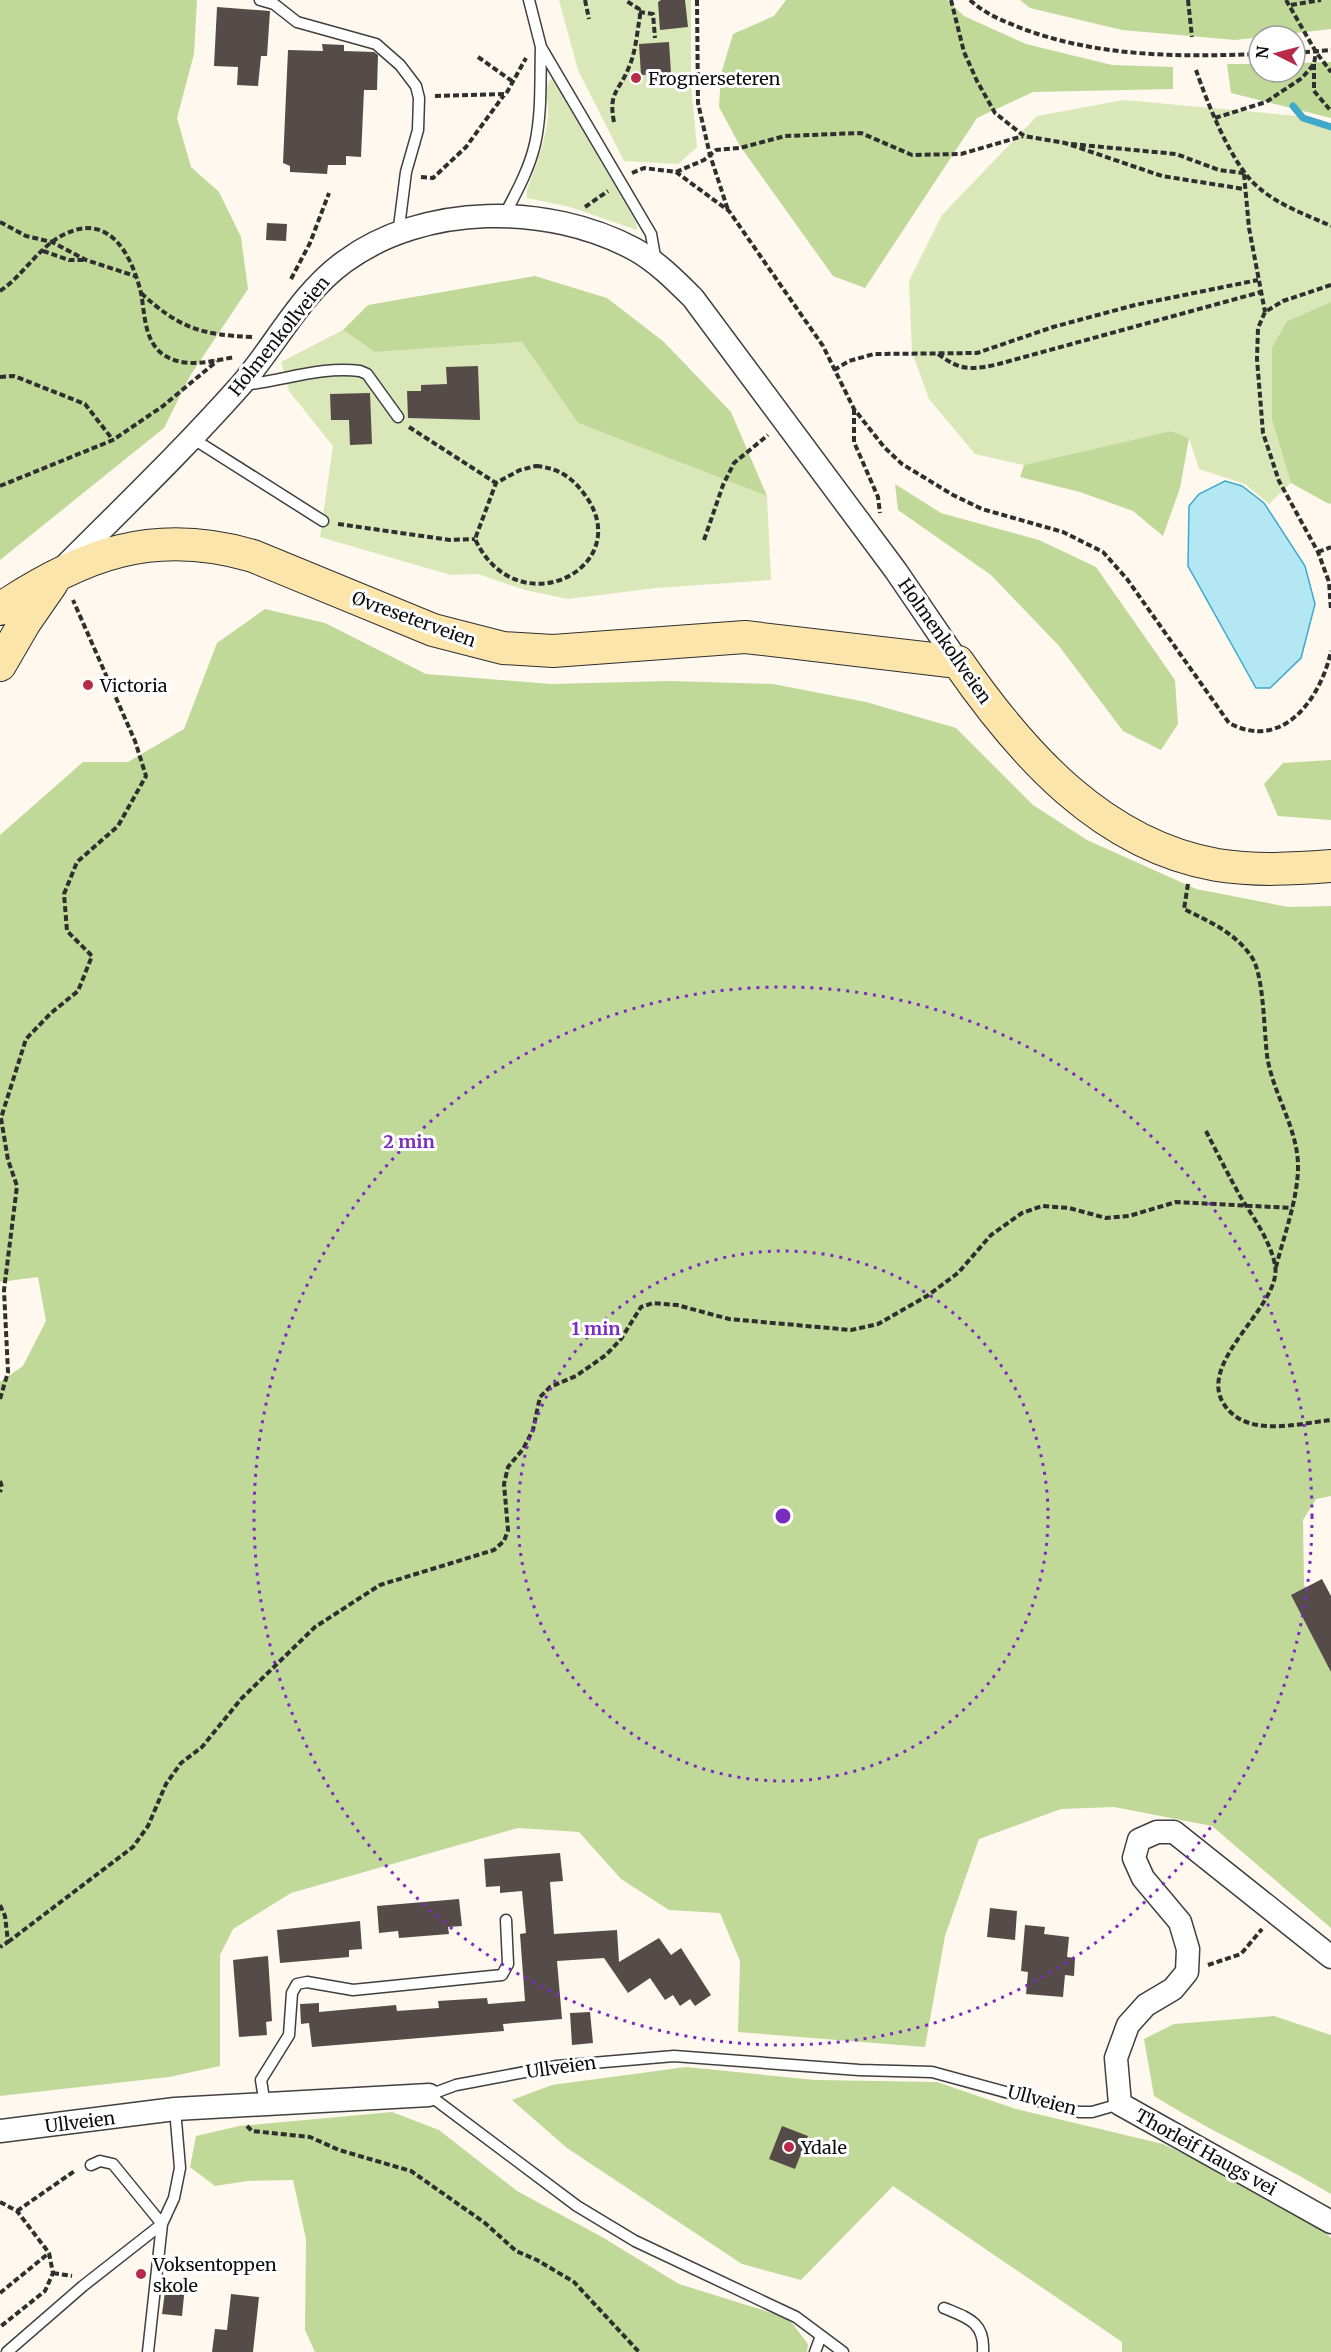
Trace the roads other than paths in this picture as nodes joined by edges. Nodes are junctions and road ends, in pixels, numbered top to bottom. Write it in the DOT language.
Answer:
graph roads {
  1 [pos="260,0"];
  2 [pos="529,0"];
  3 [pos="541,47"];
  4 [pos="503,217"];
  5 [pos="398,235"];
  6 [pos="656,263"];
  7 [pos="240,386"];
  8 [pos="398,417"];
  9 [pos="192,438"];
  10 [pos="323,521"];
  11 [pos="60,572"];
  12 [pos="0,609"];
  13 [pos="958,662"];
  14 [pos="0,665"];
  15 [pos="1331,866"];
  16 [pos="506,1920"];
  17 [pos="1331,1957"];
  18 [pos="429,2095"];
  19 [pos="1120,2104"];
  20 [pos="265,2105"];
  21 [pos="176,2109"];
  22 [pos="0,2131"];
  23 [pos="91,2166"];
  24 [pos="1331,2222"];
  25 [pos="162,2224"];
  26 [pos="944,2308"];
  27 [pos="821,2336"];
  28 [pos="7,2352"];
  29 [pos="148,2352"];
  30 [pos="815,2352"];
  31 [pos="843,2352"];
  32 [pos="983,2352"];
  1 -- 5 [label="lane"];
  2 -- 3 [label="lane"];
  3 -- 4 [label="lane"];
  3 -- 6 [label="lane"];
  4 -- 5 [label="street, Holmenkollveien"];
  4 -- 6 [label="street, Holmenkollveien"];
  5 -- 7 [label="street, Holmenkollveien"];
  6 -- 13 [label="street, Holmenkollveien"];
  7 -- 8 [label="lane"];
  7 -- 9 [label="street, Holmenkollveien"];
  9 -- 10 [label="lane"];
  9 -- 11 [label="street, Holmenkollveien"];
  11 -- 12 [label="main road, Øvreseterveien"];
  11 -- 13 [label="main road, Øvreseterveien"];
  11 -- 14 [label="main road"];
  13 -- 15 [label="main road, Holmenkollveien"];
  16 -- 20 [label="lane"];
  17 -- 19 [label="street, Thorleif Haugs vei"];
  18 -- 19 [label="lane, Ullveien"];
  18 -- 20 [label="street, Ullveien"];
  18 -- 27 [label="lane"];
  19 -- 24 [label="street, Thorleif Haugs vei"];
  20 -- 21 [label="street, Ullveien"];
  21 -- 22 [label="street, Ullveien"];
  21 -- 25 [label="lane"];
  23 -- 25 [label="lane"];
  25 -- 28 [label="lane"];
  25 -- 29 [label="lane"];
  26 -- 32 [label="lane"];
  27 -- 30 [label="lane"];
  27 -- 31 [label="lane"];
}
